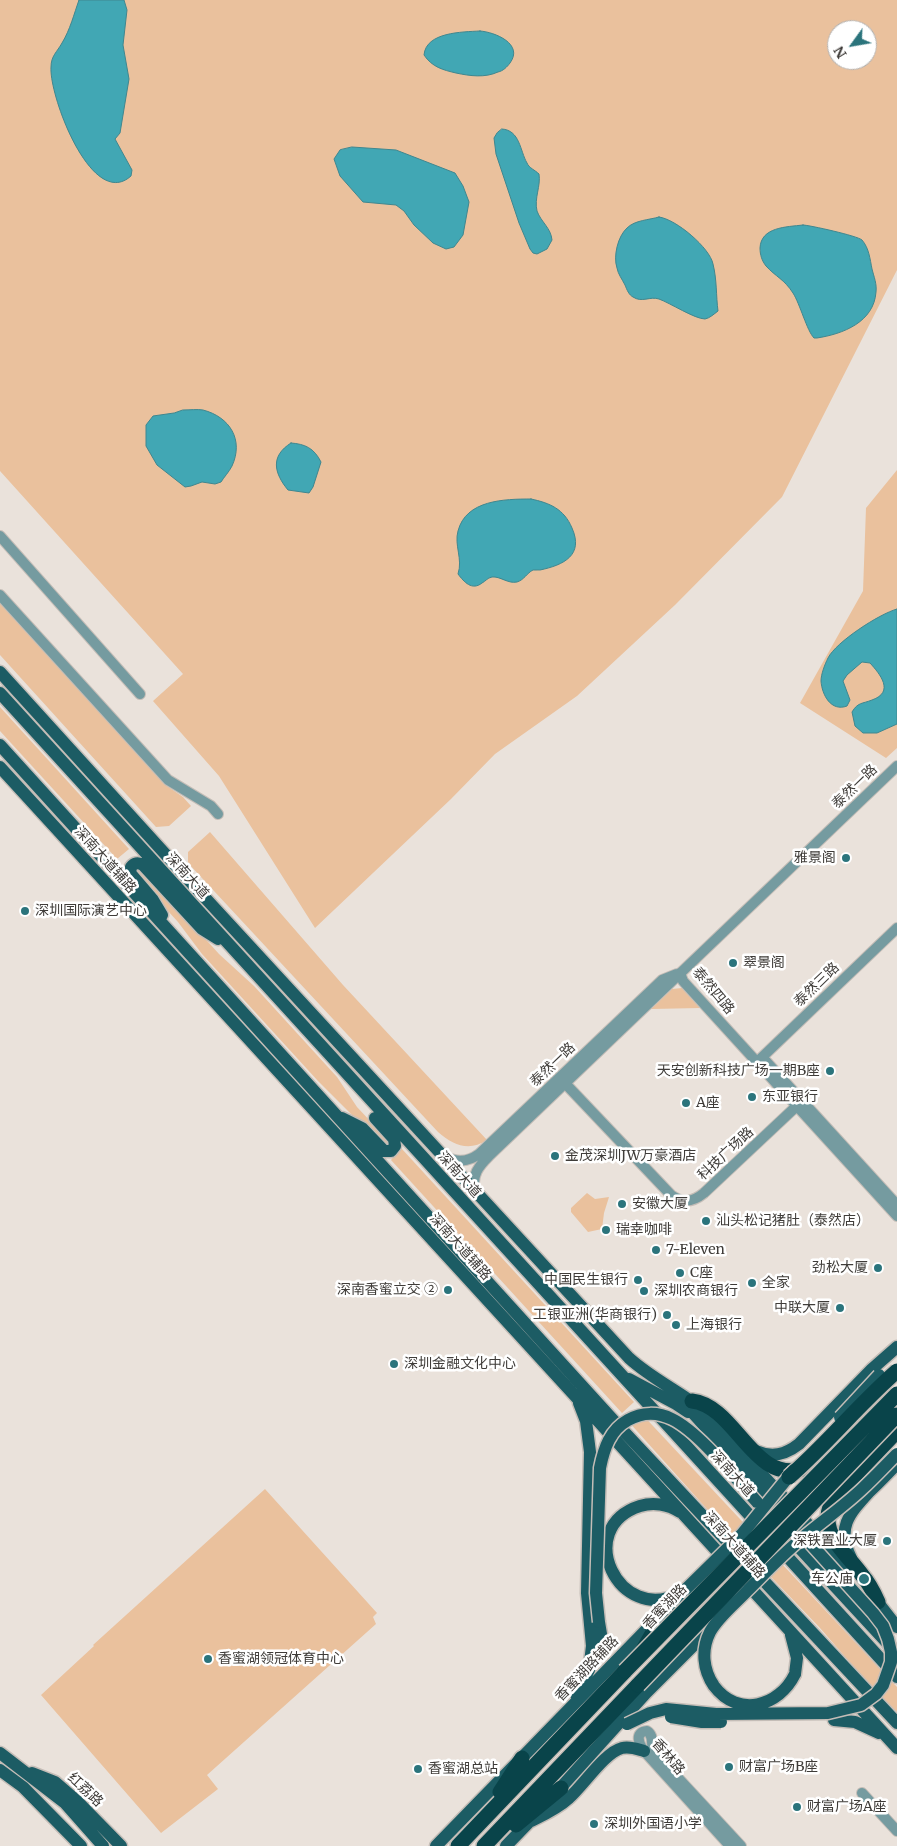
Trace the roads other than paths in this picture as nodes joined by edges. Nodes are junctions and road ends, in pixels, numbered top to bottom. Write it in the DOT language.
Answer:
graph roads {
  1 [pos="0,536"];
  2 [pos="0,595"];
  3 [pos="0,672"];
  4 [pos="0,693"];
  5 [pos="140,694"];
  6 [pos="0,745"];
  7 [pos="0,766"];
  8 [pos="897,766"];
  9 [pos="103,806"];
  10 [pos="218,814"];
  11 [pos="141,828"];
  12 [pos="197,889"];
  13 [pos="147,928"];
  14 [pos="897,928"];
  15 [pos="897,936"];
  16 [pos="174,937"];
  17 [pos="229,945"];
  18 [pos="189,953"];
  19 [pos="680,973"];
  20 [pos="329,1055"];
  21 [pos="761,1061"];
  22 [pos="564,1079"];
  23 [pos="353,1081"];
  24 [pos="382,1089"];
  25 [pos="798,1101"];
  26 [pos="334,1112"];
  27 [pos="442,1154"];
  28 [pos="397,1181"];
  29 [pos="475,1191"];
  30 [pos="897,1205"];
  31 [pos="897,1216"];
  32 [pos="444,1251"];
  33 [pos="897,1347"];
  34 [pos="897,1356"];
  35 [pos="612,1365"];
  36 [pos="897,1373"];
  37 [pos="565,1383"];
  38 [pos="666,1385"];
  39 [pos="897,1394"];
  40 [pos="692,1401"];
  41 [pos="897,1415"];
  42 [pos="707,1428"];
  43 [pos="897,1431"];
  44 [pos="897,1442"];
  45 [pos="750,1448"];
  46 [pos="897,1454"];
  47 [pos="897,1464"];
  48 [pos="789,1477"];
  49 [pos="687,1516"];
  50 [pos="828,1516"];
  51 [pos="862,1575"];
  52 [pos="686,1589"];
  53 [pos="878,1602"];
  54 [pos="667,1608"];
  55 [pos="595,1622"];
  56 [pos="718,1622"];
  57 [pos="787,1626"];
  58 [pos="897,1627"];
  59 [pos="897,1653"];
  60 [pos="637,1659"];
  61 [pos="620,1666"];
  62 [pos="897,1677"];
  63 [pos="642,1689"];
  64 [pos="582,1696"];
  65 [pos="563,1716"];
  66 [pos="897,1723"];
  67 [pos="627,1724"];
  68 [pos="598,1746"];
  69 [pos="897,1748"];
  70 [pos="644,1751"];
  71 [pos="0,1753"];
  72 [pos="522,1758"];
  73 [pos="21,1768"];
  74 [pos="0,1770"];
  75 [pos="23,1787"];
  76 [pos="560,1788"];
  77 [pos="862,1793"];
  78 [pos="529,1822"];
  79 [pos="479,1825"];
  80 [pos="897,1831"];
  81 [pos="69,1846"];
  82 [pos="81,1846"];
  83 [pos="103,1846"];
  84 [pos="121,1846"];
  85 [pos="436,1846"];
  86 [pos="458,1846"];
  87 [pos="484,1846"];
  88 [pos="489,1846"];
  89 [pos="506,1846"];
  90 [pos="730,1846"];
  91 [pos="741,1846"];
  1 -- 5 [label="street"];
  2 -- 10 [label="street"];
  3 -- 11 [label="main road"];
  4 -- 9 [label="main road, 深南大道"];
  6 -- 16 [label="main road"];
  7 -- 13 [label="main road, 深南大道辅路"];
  8 -- 19 [label="street, 泰然一路"];
  9 -- 11 [label="main road"];
  9 -- 17 [label="main road, 深南大道"];
  11 -- 12 [label="main road"];
  12 -- 17 [label="main road"];
  12 -- 24 [label="main road"];
  13 -- 18 [label="main road"];
  13 -- 32 [label="main road, 深南大道辅路"];
  14 -- 21 [label="street, 泰然三路"];
  15 -- 21 [label="street, 泰然三路"];
  16 -- 17 [label="main road"];
  16 -- 18 [label="main road"];
  17 -- 20 [label="main road, 深南大道"];
  18 -- 26 [label="main road"];
  19 -- 21 [label="street, 泰然四路"];
  19 -- 22 [label="street, 泰然一路"];
  20 -- 23 [label="main road, 深南大道"];
  20 -- 24 [label="main road"];
  21 -- 25 [label="street, 泰然四路"];
  22 -- 25 [label="street, 科技广场路"];
  22 -- 27 [label="street, 泰然一路"];
  22 -- 29 [label="street, 泰然一路"];
  23 -- 26 [label="main road"];
  23 -- 35 [label="main road, 深南大道"];
  24 -- 27 [label="main road"];
  25 -- 30 [label="street, 泰然四路"];
  25 -- 31 [label="street, 泰然四路"];
  26 -- 28 [label="main road"];
  27 -- 29 [label="main road"];
  28 -- 32 [label="main road"];
  28 -- 66 [label="main road"];
  29 -- 38 [label="main road"];
  32 -- 37 [label="main road, 深南大道辅路"];
  33 -- 45 [label="main road"];
  34 -- 48 [label="main road, 香蜜湖路辅路, bridge"];
  35 -- 42 [label="main road"];
  35 -- 62 [label="main road, 深南大道"];
  36 -- 45 [label="highway"];
  36 -- 48 [label="highway, bridge"];
  37 -- 49 [label="main road, 深南大道辅路"];
  37 -- 55 [label="main road"];
  38 -- 40 [label="main road"];
  38 -- 42 [label="main road"];
  39 -- 60 [label="highway, 香蜜湖路, bridge"];
  40 -- 45 [label="highway"];
  40 -- 53 [label="main road"];
  41 -- 63 [label="highway, bridge"];
  42 -- 67 [label="main road, bridge"];
  43 -- 51 [label="highway"];
  44 -- 50 [label="highway, bridge"];
  46 -- 50 [label="main road, bridge"];
  47 -- 51 [label="main road"];
  48 -- 52 [label="main road, 香蜜湖路辅路, bridge"];
  49 -- 52 [label="main road"];
  49 -- 57 [label="main road, 深南大道辅路"];
  50 -- 56 [label="main road, bridge"];
  51 -- 53 [label="highway"];
  52 -- 54 [label="main road, 香蜜湖路辅路"];
  53 -- 58 [label="main road"];
  54 -- 60 [label="highway, bridge"];
  54 -- 61 [label="main road, 香蜜湖路辅路"];
  55 -- 59 [label="main road, bridge"];
  55 -- 64 [label="main road"];
  55 -- 65 [label="main road"];
  56 -- 57 [label="main road, bridge"];
  56 -- 63 [label="main road, bridge"];
  57 -- 69 [label="main road, 深南大道辅路"];
  60 -- 61 [label="highway, 香蜜湖路, bridge"];
  61 -- 64 [label="main road, 香蜜湖路辅路"];
  61 -- 79 [label="highway, 香蜜湖路"];
  63 -- 68 [label="main road"];
  63 -- 87 [label="highway"];
  64 -- 65 [label="main road, 香蜜湖路辅路"];
  65 -- 72 [label="main road, 香蜜湖路辅路"];
  67 -- 68 [label="main road"];
  67 -- 69 [label="main road, bridge"];
  68 -- 76 [label="main road"];
  70 -- 78 [label="main road"];
  70 -- 90 [label="street, 香林路"];
  70 -- 91 [label="street, 香林路"];
  71 -- 73 [label="main road, 红荔路"];
  72 -- 79 [label="highway"];
  72 -- 85 [label="main road, 香蜜湖路辅路"];
  73 -- 83 [label="main road, 红荔路"];
  73 -- 84 [label="main road, 红荔路"];
  74 -- 75 [label="main road"];
  75 -- 81 [label="main road"];
  75 -- 82 [label="main road"];
  76 -- 78 [label="main road"];
  76 -- 88 [label="highway"];
  77 -- 80 [label="street"];
  78 -- 89 [label="main road"];
  79 -- 86 [label="highway, 香蜜湖路"];
}
